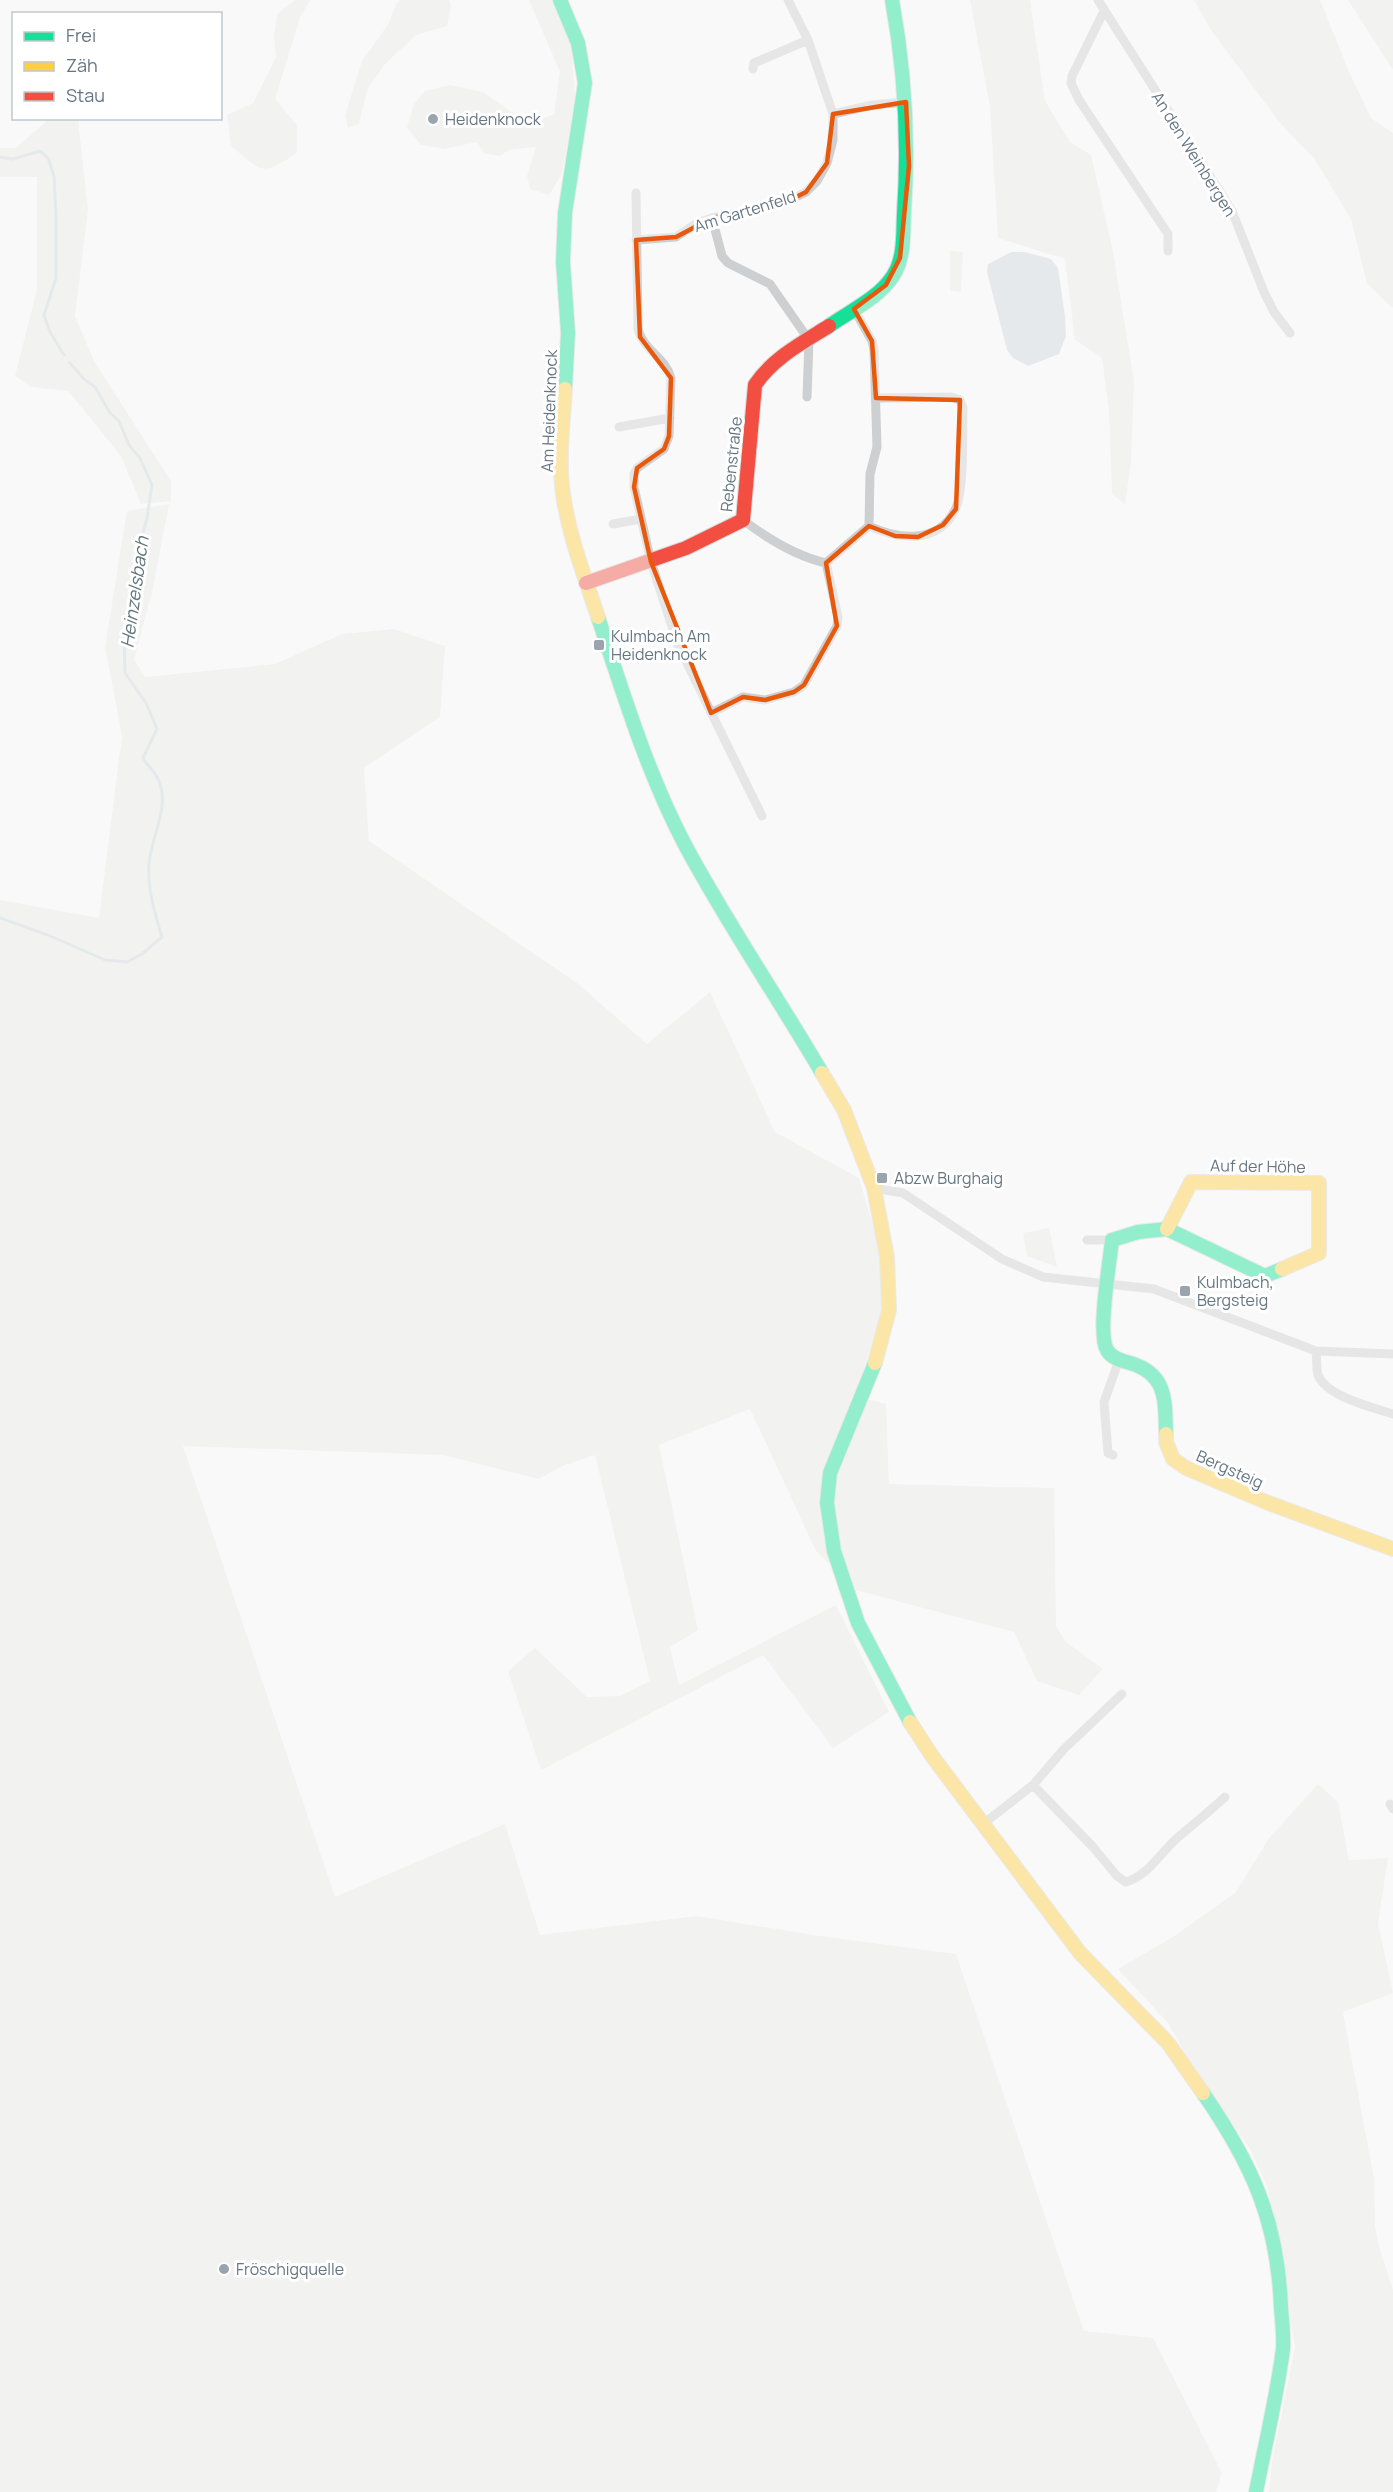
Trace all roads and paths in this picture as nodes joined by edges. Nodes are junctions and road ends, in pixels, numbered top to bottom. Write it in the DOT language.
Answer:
graph roads {
  1 [pos="560,0"];
  2 [pos="788,0"];
  3 [pos="892,0"];
  4 [pos="1098,0"];
  5 [pos="1104,11"];
  6 [pos="808,40"];
  7 [pos="753,69"];
  8 [pos="906,102"];
  9 [pos="833,114"];
  10 [pos="636,193"];
  11 [pos="712,218"];
  12 [pos="636,240"];
  13 [pos="1168,251"];
  14 [pos="854,309"];
  15 [pos="1290,333"];
  16 [pos="809,340"];
  17 [pos="807,397"];
  18 [pos="876,398"];
  19 [pos="670,418"];
  20 [pos="619,427"];
  21 [pos="641,519"];
  22 [pos="743,520"];
  23 [pos="613,524"];
  24 [pos="869,526"];
  25 [pos="651,562"];
  26 [pos="826,563"];
  27 [pos="586,583"];
  28 [pos="711,713"];
  29 [pos="762,816"];
  30 [pos="874,1188"];
  31 [pos="1167,1228"];
  32 [pos="1087,1240"];
  33 [pos="1112,1240"];
  34 [pos="1108,1283"];
  35 [pos="1316,1351"];
  36 [pos="1393,1354"];
  37 [pos="1119,1360"];
  38 [pos="1393,1414"];
  39 [pos="1113,1455"];
  40 [pos="1393,1549"];
  41 [pos="1122,1694"];
  42 [pos="1033,1785"];
  43 [pos="1225,1797"];
  44 [pos="983,1824"];
  45 [pos="1256,2492"];
  1 -- 27 [label="street, Am Heidenknock"];
  2 -- 6 [label="street, Am Gartenfeld"];
  3 -- 8 [label="street, Rebenstraße"];
  4 -- 5 [label="street, An den Weinbergen"];
  5 -- 13 [label="street"];
  5 -- 15 [label="street, An den Weinbergen"];
  6 -- 7 [label="street"];
  6 -- 9 [label="street, Am Gartenfeld"];
  8 -- 9 [label="street"];
  8 -- 14 [label="street, Rebenstraße"];
  9 -- 11 [label="street, Am Gartenfeld"];
  10 -- 12 [label="street"];
  11 -- 12 [label="street, Am Gartenfeld"];
  11 -- 16 [label="street"];
  12 -- 19 [label="street"];
  14 -- 16 [label="street, Rebenstraße"];
  14 -- 18 [label="street"];
  16 -- 17 [label="street"];
  16 -- 22 [label="street, Rebenstraße"];
  18 -- 24 [label="street"];
  18 -- 24 [label="street"];
  19 -- 20 [label="street"];
  19 -- 21 [label="street"];
  21 -- 23 [label="street"];
  21 -- 25 [label="street"];
  22 -- 25 [label="street, Rebenstraße"];
  22 -- 26 [label="street"];
  24 -- 26 [label="street"];
  25 -- 27 [label="street, Rebenstraße"];
  25 -- 28 [label="street"];
  26 -- 28 [label="street"];
  27 -- 30 [label="street, Am Heidenknock"];
  28 -- 29 [label="street"];
  30 -- 34 [label="street"];
  30 -- 44 [label="street, Am Heidenknock"];
  31 -- 31 [label="street, Auf der Höhe"];
  31 -- 33 [label="street"];
  32 -- 33 [label="street"];
  33 -- 34 [label="street"];
  34 -- 35 [label="street"];
  34 -- 37 [label="street"];
  35 -- 36 [label="street"];
  35 -- 38 [label="street"];
  37 -- 39 [label="street"];
  37 -- 40 [label="street, Bergsteig"];
  41 -- 42 [label="street"];
  42 -- 43 [label="street"];
  42 -- 44 [label="street"];
  44 -- 45 [label="street, Am Heidenknock"];
}
